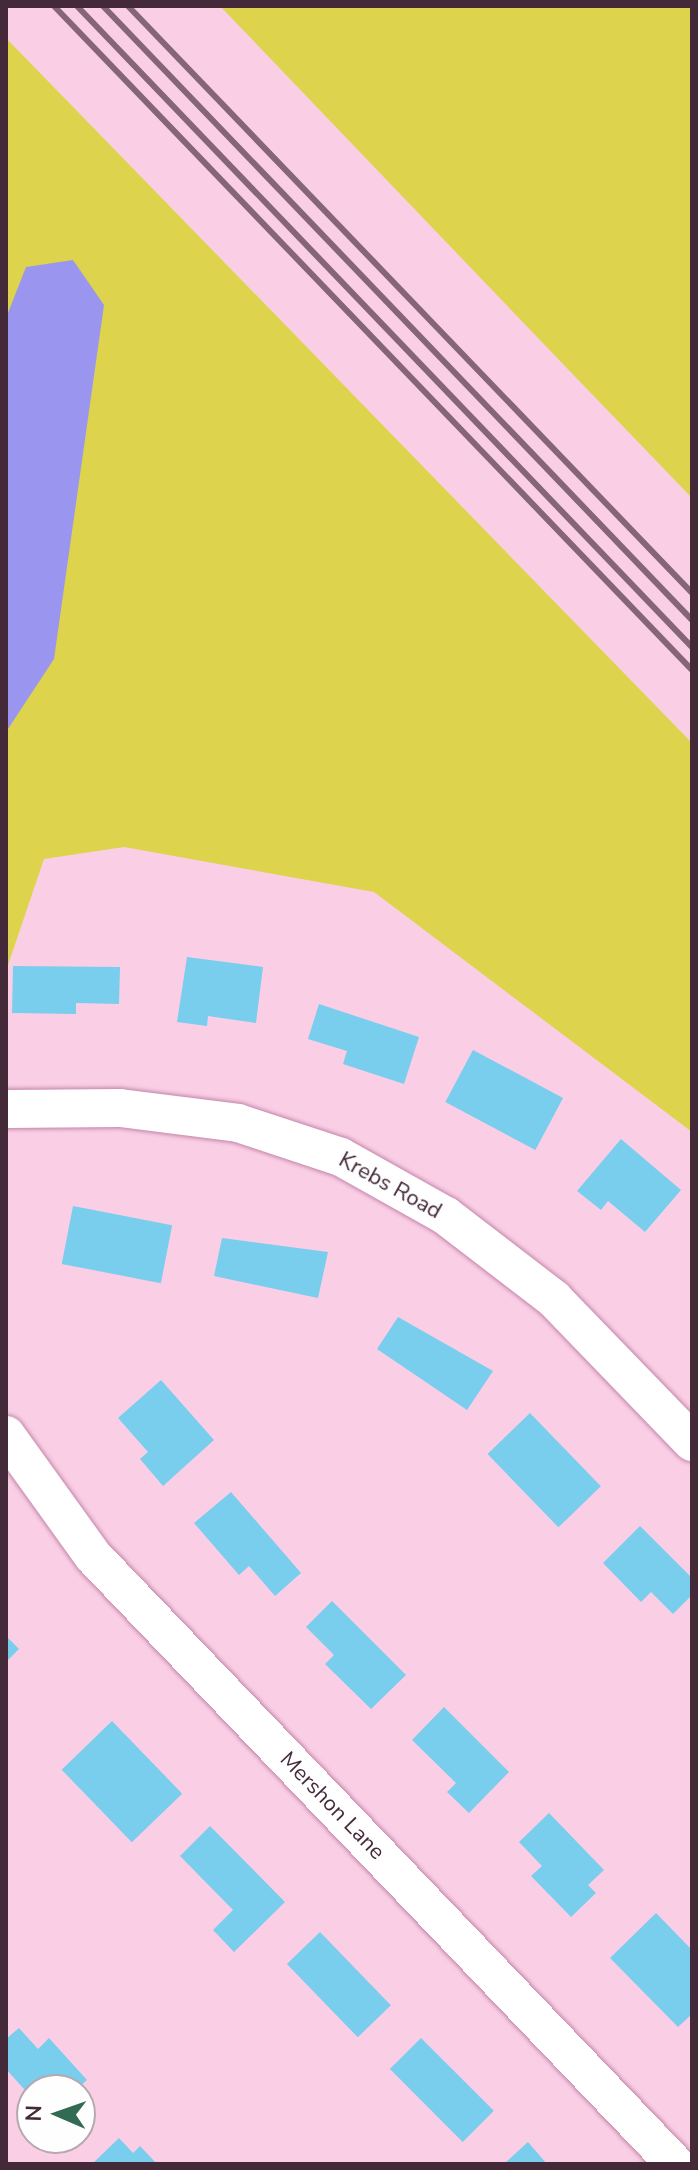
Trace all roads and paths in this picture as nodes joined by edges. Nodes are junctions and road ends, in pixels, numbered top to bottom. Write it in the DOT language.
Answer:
graph roads {
  1 [pos="6,1109"];
  2 [pos="6,1435"];
  3 [pos="692,1442"];
  4 [pos="675,2164"];
  1 -- 3 [label="street, Krebs Road"];
  2 -- 4 [label="street, Mershon Lane"];
}
